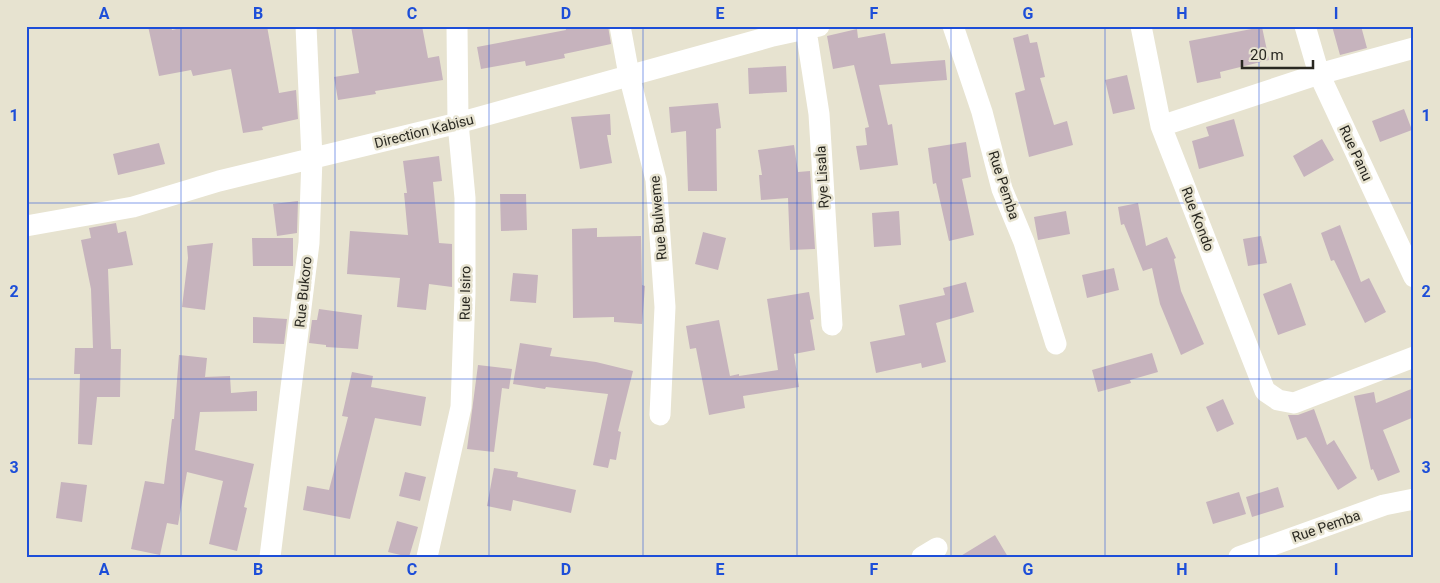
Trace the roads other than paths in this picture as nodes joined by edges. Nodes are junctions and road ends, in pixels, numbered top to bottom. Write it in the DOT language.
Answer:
graph roads {
  1 [pos="306,26"];
  2 [pos="457,26"];
  3 [pos="620,26"];
  4 [pos="953,26"];
  5 [pos="1141,26"];
  6 [pos="1305,26"];
  7 [pos="813,28"];
  8 [pos="772,31"];
  9 [pos="1414,48"];
  10 [pos="1319,74"];
  11 [pos="629,75"];
  12 [pos="458,123"];
  13 [pos="1162,126"];
  14 [pos="312,158"];
  15 [pos="26,226"];
  16 [pos="1414,277"];
  17 [pos="832,325"];
  18 [pos="1056,344"];
  19 [pos="1414,357"];
  20 [pos="660,414"];
  21 [pos="1414,499"];
  22 [pos="270,557"];
  23 [pos="427,557"];
  24 [pos="1238,557"];
  1 -- 14 [label="street, Rue Bukoro"];
  2 -- 12 [label="street, Rue Isiro"];
  3 -- 11 [label="street, Rue Bulweme"];
  4 -- 18 [label="street, Rue Pemba"];
  5 -- 13 [label="street, Rue Kondo"];
  6 -- 10 [label="street, Rue Panu"];
  7 -- 8 [label="street, Direction Kabisu"];
  7 -- 17 [label="street, Rye Lisala"];
  8 -- 11 [label="street, Direction Kabisu"];
  9 -- 10 [label="street"];
  10 -- 13 [label="street"];
  10 -- 16 [label="street, Rue Panu"];
  11 -- 12 [label="street, Direction Kabisu"];
  11 -- 20 [label="street, Rue Bulweme"];
  12 -- 14 [label="street, Direction Kabisu"];
  12 -- 23 [label="street, Rue Isiro"];
  13 -- 19 [label="street, Rue Kondo"];
  14 -- 15 [label="street, Direction Kabisu"];
  14 -- 22 [label="street, Rue Bukoro"];
  21 -- 24 [label="street, Rue Pemba"];
}
